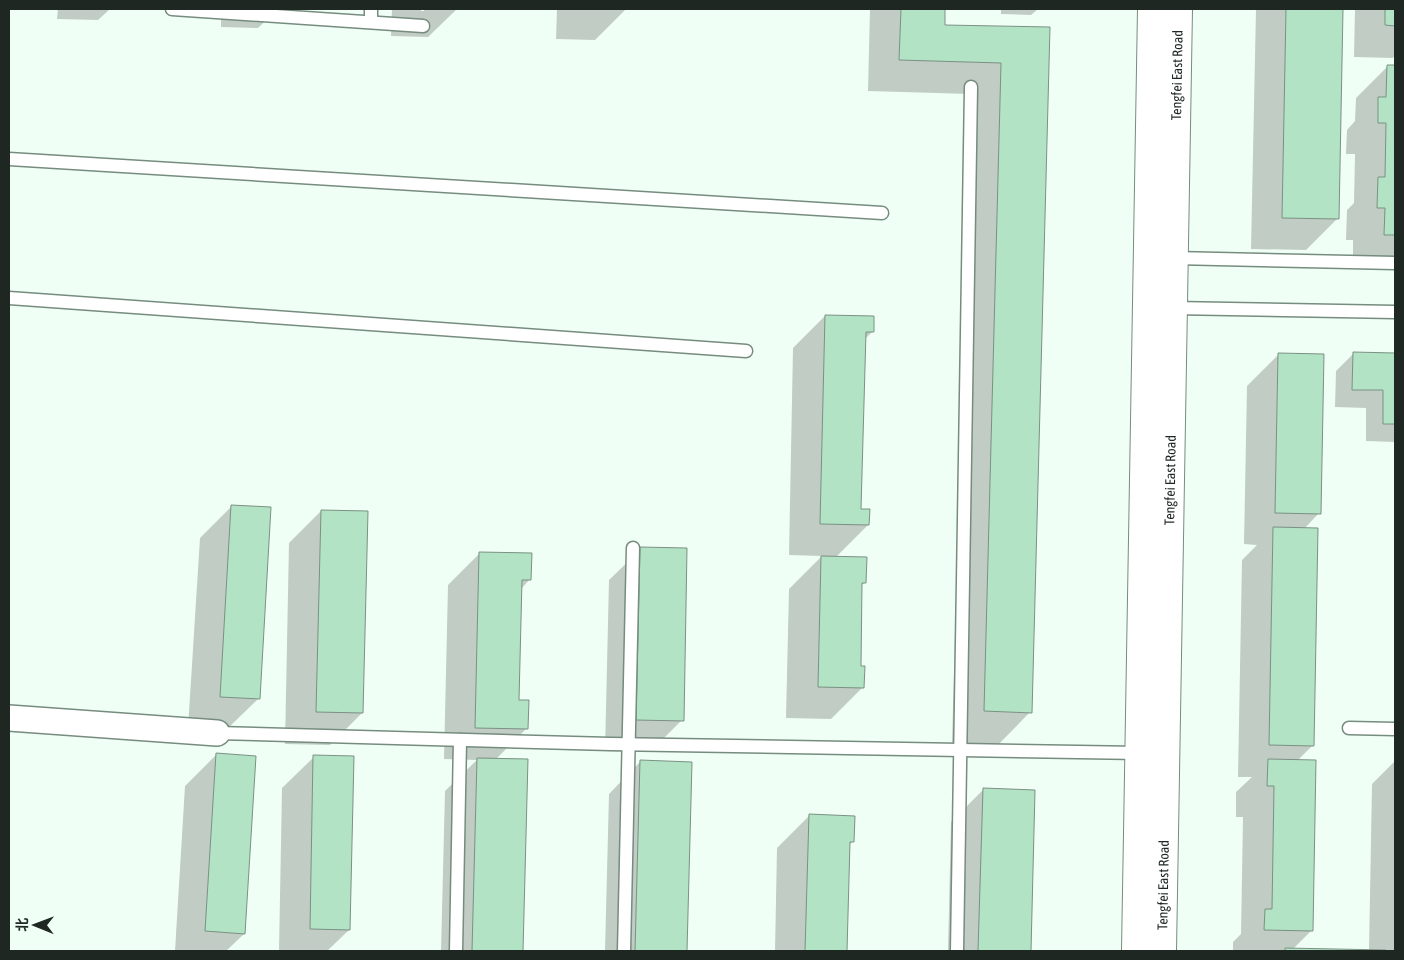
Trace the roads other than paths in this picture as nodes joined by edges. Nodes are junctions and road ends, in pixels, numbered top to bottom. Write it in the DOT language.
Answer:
graph roads {
  1 [pos="172,9"];
  2 [pos="371,9"];
  3 [pos="1152,9"];
  4 [pos="1178,9"];
  5 [pos="371,22"];
  6 [pos="423,26"];
  7 [pos="971,87"];
  8 [pos="9,159"];
  9 [pos="882,214"];
  10 [pos="1174,258"];
  11 [pos="1395,263"];
  12 [pos="9,298"];
  13 [pos="1173,308"];
  14 [pos="1395,312"];
  15 [pos="746,351"];
  16 [pos="633,548"];
  17 [pos="9,718"];
  18 [pos="1349,728"];
  19 [pos="1395,729"];
  20 [pos="217,734"];
  21 [pos="460,740"];
  22 [pos="629,744"];
  23 [pos="961,750"];
  24 [pos="1140,753"];
  25 [pos="456,951"];
  26 [pos="624,951"];
  27 [pos="957,951"];
  28 [pos="1136,951"];
  29 [pos="1162,951"];
  1 -- 5 [label="lane"];
  2 -- 5 [label="lane"];
  3 -- 24 [label="street, Tengfei East Road"];
  4 -- 10 [label="street, Tengfei East Road"];
  5 -- 6 [label="lane"];
  7 -- 23 [label="lane"];
  8 -- 9 [label="lane"];
  10 -- 11 [label="lane"];
  10 -- 13 [label="street, Tengfei East Road"];
  12 -- 15 [label="lane"];
  13 -- 14 [label="lane"];
  13 -- 29 [label="street, Tengfei East Road"];
  16 -- 22 [label="lane"];
  17 -- 20 [label="street"];
  18 -- 19 [label="lane"];
  20 -- 21 [label="lane"];
  21 -- 22 [label="lane"];
  21 -- 25 [label="lane"];
  22 -- 23 [label="lane"];
  22 -- 26 [label="lane"];
  23 -- 24 [label="lane"];
  23 -- 27 [label="lane"];
  24 -- 28 [label="street, Tengfei East Road"];
}
